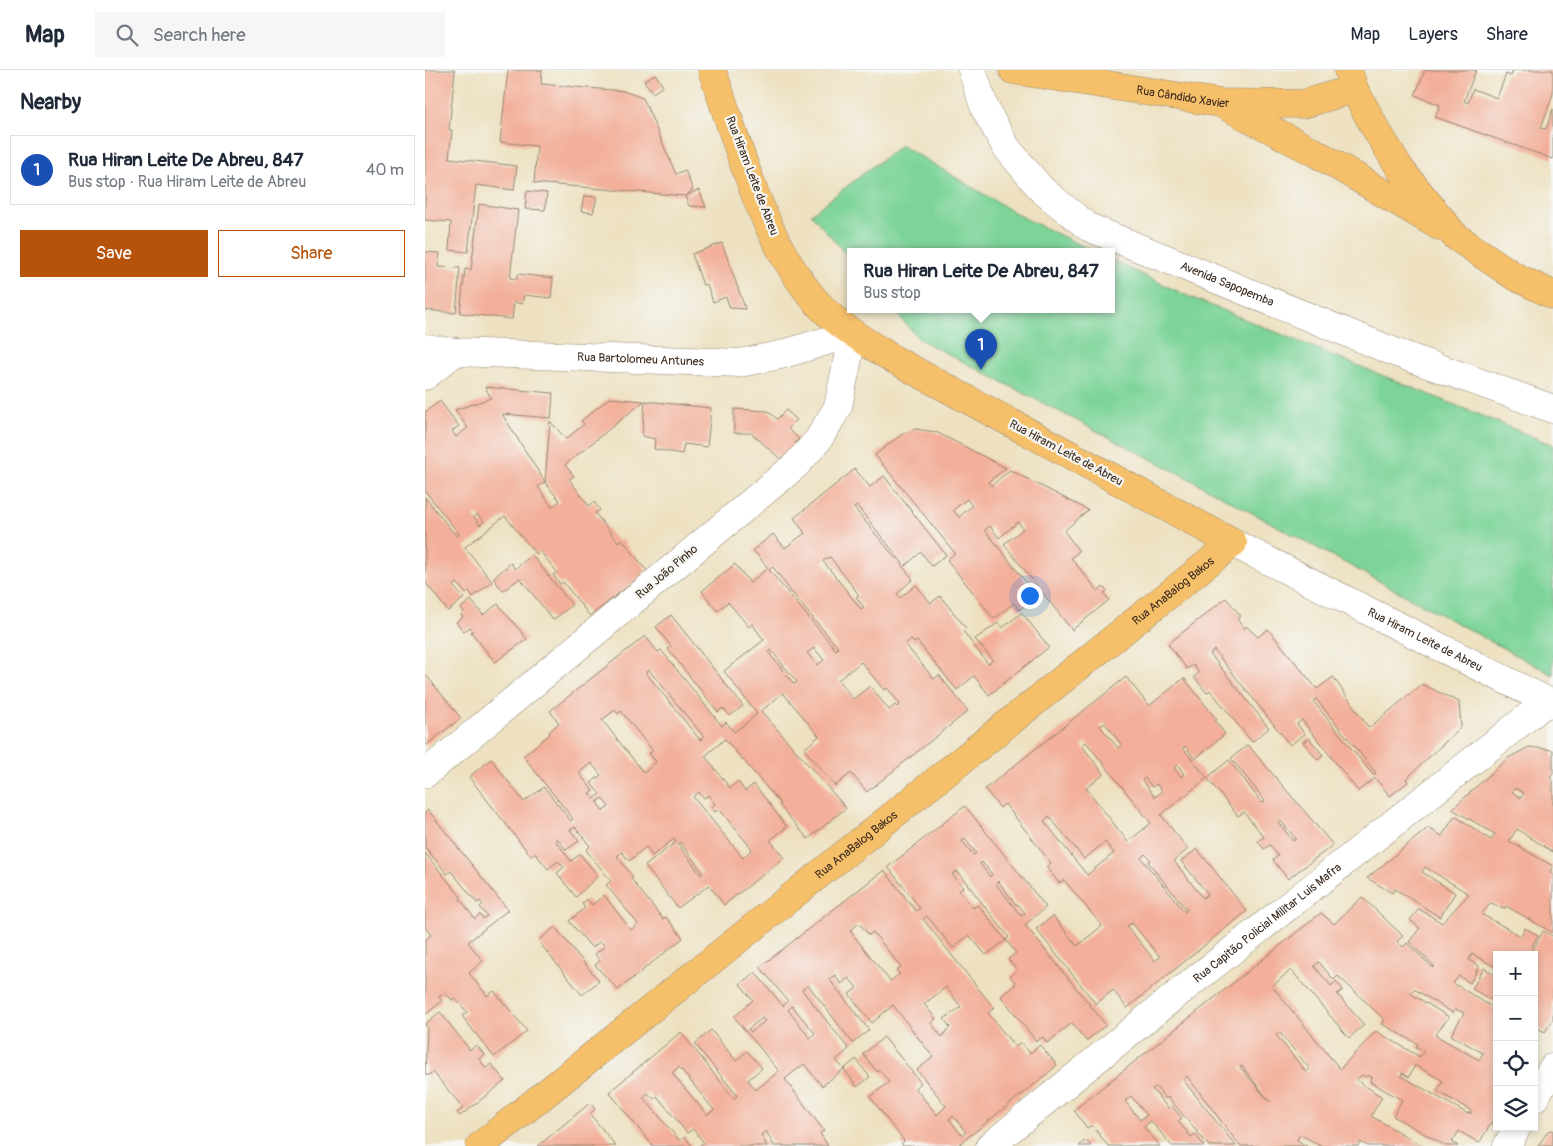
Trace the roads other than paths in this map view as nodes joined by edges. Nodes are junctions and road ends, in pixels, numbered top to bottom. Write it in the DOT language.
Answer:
graph roads {
  1 [pos="712,70"];
  2 [pos="972,70"];
  3 [pos="1013,70"];
  4 [pos="1351,80"];
  5 [pos="1220,103"];
  6 [pos="1455,236"];
  7 [pos="1553,294"];
  8 [pos="853,333"];
  9 [pos="425,348"];
  10 [pos="455,352"];
  11 [pos="425,376"];
  12 [pos="1553,409"];
  13 [pos="1233,543"];
  14 [pos="1550,703"];
  15 [pos="425,774"];
  16 [pos="1553,1067"];
  17 [pos="1538,1092"];
  18 [pos="1515,1131"];
  19 [pos="480,1146"];
  20 [pos="990,1146"];
  21 [pos="1507,1146"];
  1 -- 8 [label="main road, Rua Hiram Leite de Abreu"];
  2 -- 12 [label="street, Avenida Sapopemba"];
  3 -- 5 [label="main road, Rua Cândido Xavier"];
  4 -- 5 [label="main road, Rua Cândido Xavier"];
  4 -- 6 [label="main road"];
  5 -- 6 [label="main road"];
  6 -- 7 [label="main road"];
  8 -- 10 [label="street, Rua Bartolomeu Antunes"];
  8 -- 13 [label="main road, Rua Hiram Leite de Abreu"];
  8 -- 15 [label="street, Rua João Pinho"];
  9 -- 10 [label="street, Rua Bartolomeu Antunes"];
  10 -- 11 [label="street"];
  13 -- 14 [label="street, Rua Hiram Leite de Abreu"];
  13 -- 19 [label="main road, Rua AnaBalog Bakos"];
  14 -- 20 [label="street, Rua Capitão Policial Militar Luis Mafra"];
  16 -- 17 [label="street"];
  18 -- 21 [label="street"];
}
